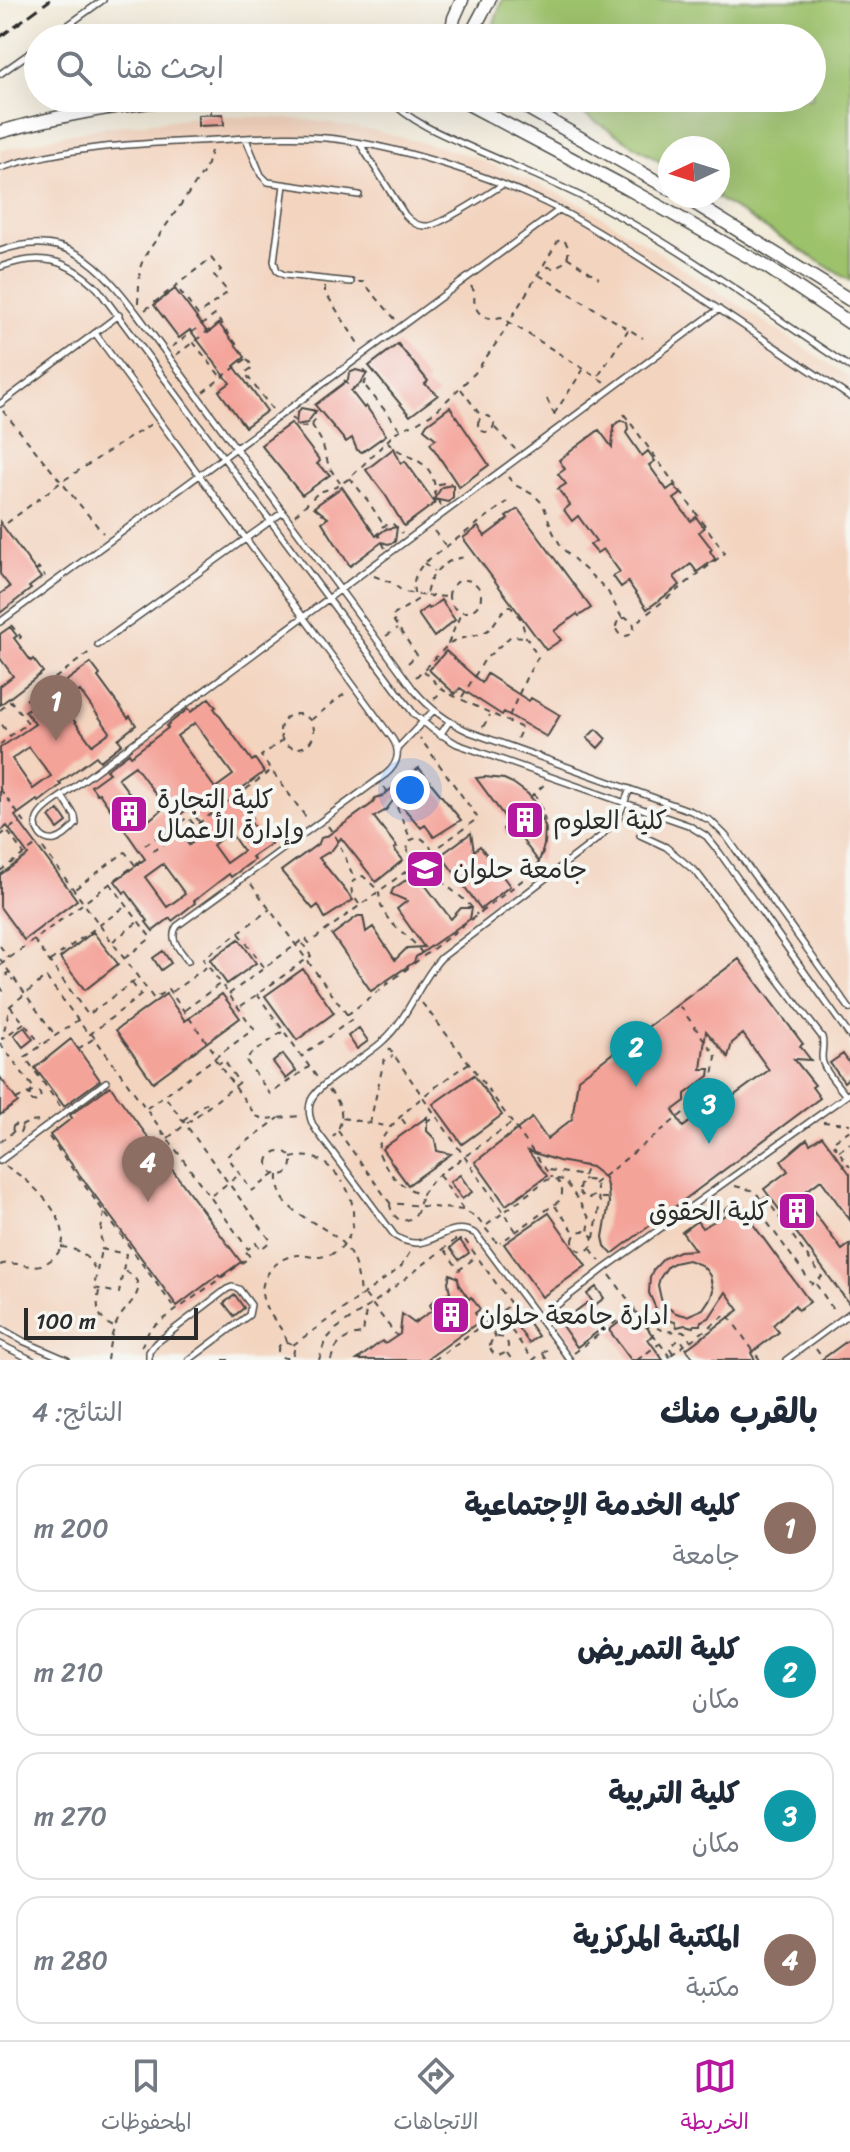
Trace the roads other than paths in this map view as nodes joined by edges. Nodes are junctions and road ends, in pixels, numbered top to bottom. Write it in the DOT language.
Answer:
graph roads {
  1 [pos="103,0"];
  2 [pos="462,0"];
  3 [pos="489,0"];
  4 [pos="70,24"];
  5 [pos="453,24"];
  6 [pos="476,24"];
  7 [pos="24,57"];
  8 [pos="0,74"];
  9 [pos="80,112"];
  10 [pos="403,112"];
  11 [pos="483,112"];
  12 [pos="535,112"];
  13 [pos="0,132"];
  14 [pos="246,139"];
  15 [pos="359,143"];
  16 [pos="0,168"];
  17 [pos="658,182"];
  18 [pos="284,185"];
  19 [pos="502,185"];
  20 [pos="359,195"];
  21 [pos="702,208"];
  22 [pos="559,210"];
  23 [pos="0,251"];
  24 [pos="0,267"];
  25 [pos="351,282"];
  26 [pos="850,300"];
  27 [pos="719,309"];
  28 [pos="119,315"];
  29 [pos="850,323"];
  30 [pos="95,333"];
  31 [pos="850,367"];
  32 [pos="850,397"];
  33 [pos="0,405"];
  34 [pos="235,448"];
  35 [pos="223,457"];
  36 [pos="200,475"];
  37 [pos="283,512"];
  38 [pos="270,521"];
  39 [pos="246,538"];
  40 [pos="341,590"];
  41 [pos="329,599"];
  42 [pos="304,617"];
  43 [pos="3,620"];
  44 [pos="98,645"];
  45 [pos="430,708"];
  46 [pos="449,722"];
  47 [pos="424,723"];
  48 [pos="440,735"];
  49 [pos="397,749"];
  50 [pos="630,789"];
  51 [pos="62,796"];
  52 [pos="652,797"];
  53 [pos="626,802"];
  54 [pos="647,810"];
  55 [pos="640,835"];
  56 [pos="188,961"];
  57 [pos="850,1009"];
  58 [pos="850,1036"];
  59 [pos="106,1082"];
  60 [pos="848,1095"];
  61 [pos="0,1162"];
  62 [pos="850,1313"];
  63 [pos="539,1319"];
  64 [pos="0,1328"];
  65 [pos="0,1344"];
  66 [pos="569,1359"];
  67 [pos="32,1360"];
  68 [pos="67,1360"];
  69 [pos="149,1360"];
  70 [pos="189,1360"];
  71 [pos="786,1360"];
  1 -- 4 [label="lane"];
  2 -- 5 [label="street"];
  3 -- 6 [label="street"];
  7 -- 8 [label="lane"];
  9 -- 13 [label="street"];
  10 -- 31 [label="lane"];
  11 -- 29 [label="street"];
  12 -- 17 [label="street"];
  14 -- 15 [label="lane"];
  14 -- 16 [label="lane"];
  14 -- 18 [label="lane"];
  15 -- 19 [label="lane"];
  15 -- 19 [label="lane"];
  18 -- 20 [label="lane"];
  18 -- 25 [label="lane"];
  19 -- 22 [label="lane"];
  21 -- 26 [label="street"];
  22 -- 27 [label="lane"];
  22 -- 34 [label="lane"];
  23 -- 34 [label="lane"];
  24 -- 28 [label="lane"];
  27 -- 32 [label="lane"];
  27 -- 40 [label="lane"];
  28 -- 30 [label="lane"];
  28 -- 35 [label="lane"];
  30 -- 33 [label="lane"];
  30 -- 36 [label="lane"];
  34 -- 35 [label="lane"];
  34 -- 37 [label="lane"];
  35 -- 36 [label="lane"];
  35 -- 38 [label="lane"];
  36 -- 39 [label="lane"];
  36 -- 43 [label="lane"];
  37 -- 38 [label="lane"];
  37 -- 40 [label="lane"];
  38 -- 39 [label="lane"];
  38 -- 41 [label="lane"];
  39 -- 42 [label="lane"];
  39 -- 44 [label="lane"];
  40 -- 41 [label="lane"];
  40 -- 45 [label="lane"];
  41 -- 42 [label="lane"];
  41 -- 47 [label="lane"];
  42 -- 49 [label="lane"];
  42 -- 51 [label="lane"];
  45 -- 46 [label="lane"];
  45 -- 47 [label="lane"];
  46 -- 48 [label="lane"];
  46 -- 50 [label="lane"];
  47 -- 48 [label="lane"];
  47 -- 49 [label="lane"];
  48 -- 53 [label="lane"];
  49 -- 56 [label="lane"];
  50 -- 52 [label="lane"];
  50 -- 53 [label="lane"];
  51 -- 51 [label="lane"];
  52 -- 54 [label="lane"];
  52 -- 57 [label="lane"];
  53 -- 54 [label="lane"];
  53 -- 63 [label="lane"];
  54 -- 58 [label="lane"];
  55 -- 60 [label="lane"];
  59 -- 61 [label="lane"];
  60 -- 63 [label="lane"];
  62 -- 71 [label="lane"];
  63 -- 66 [label="lane"];
  64 -- 68 [label="lane"];
  65 -- 67 [label="lane"];
  69 -- 70 [label="lane"];
}
